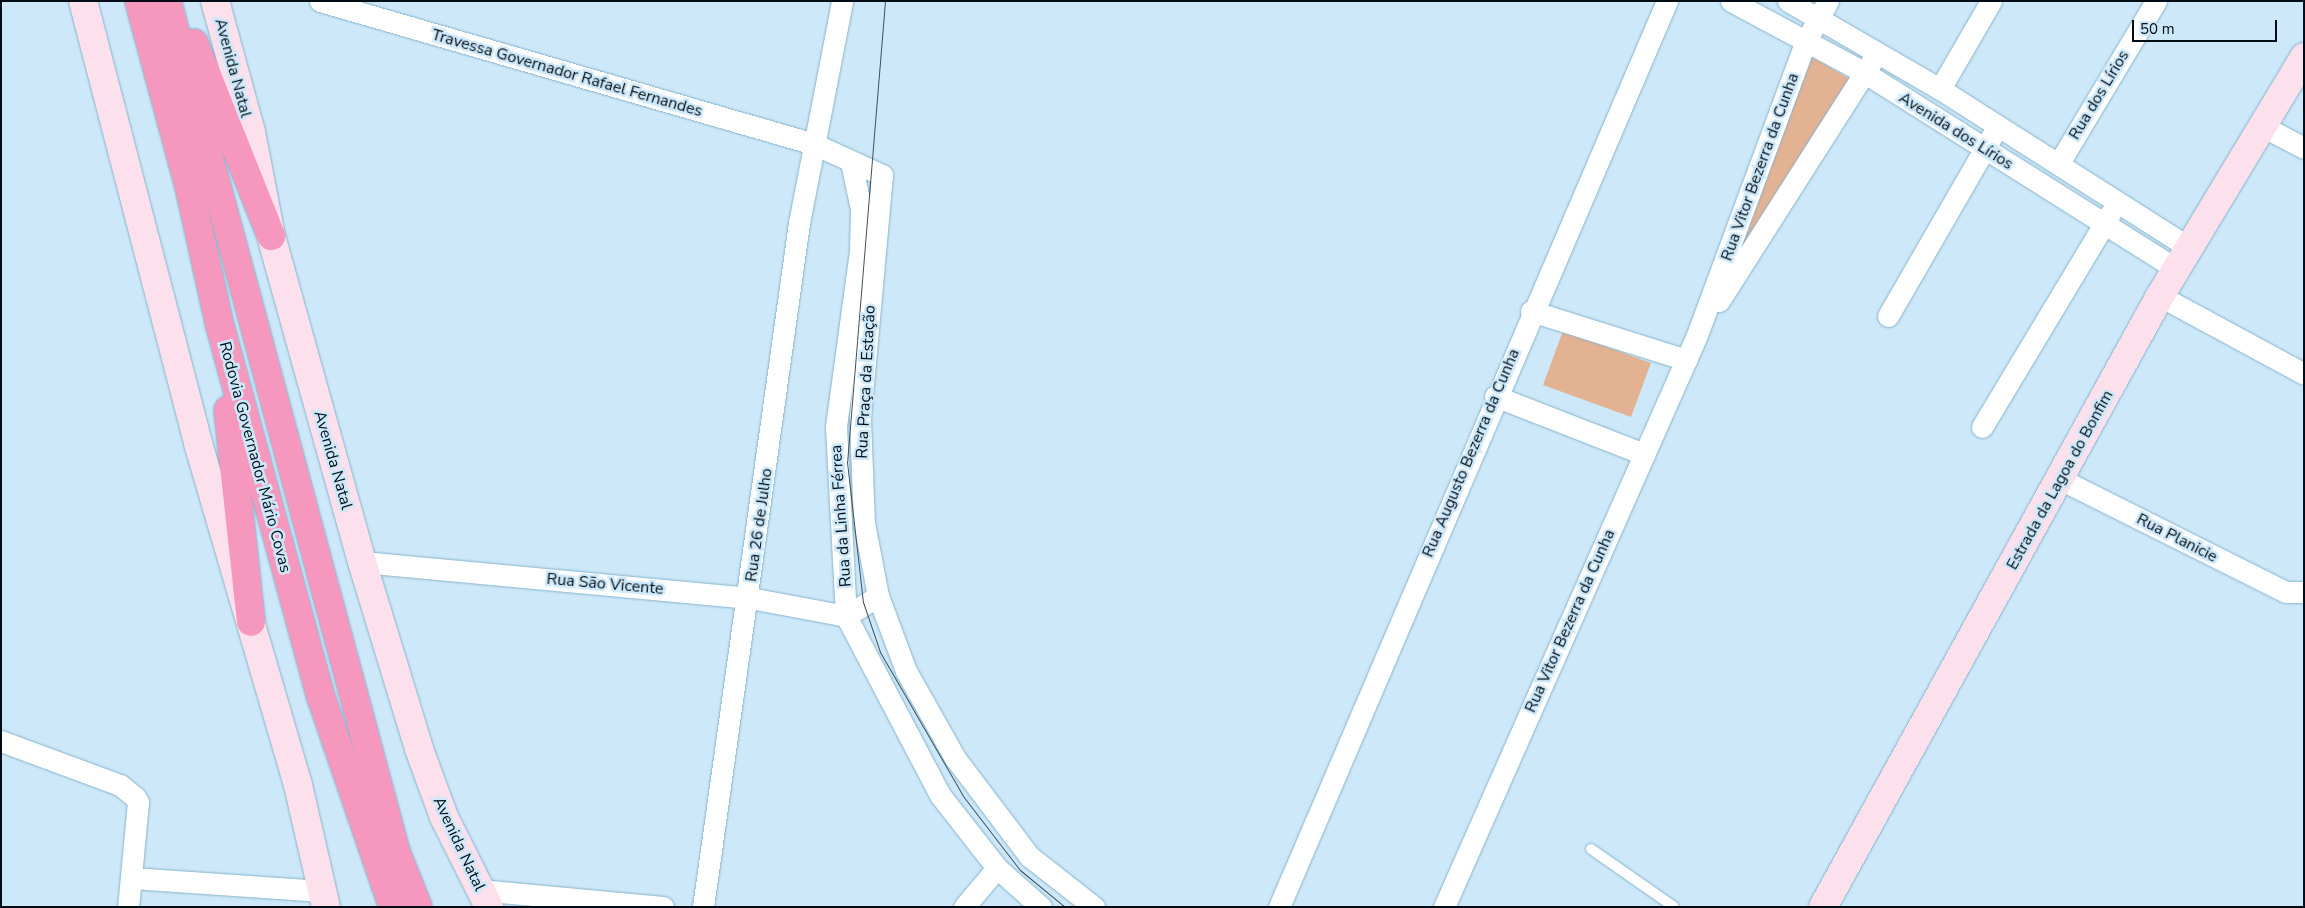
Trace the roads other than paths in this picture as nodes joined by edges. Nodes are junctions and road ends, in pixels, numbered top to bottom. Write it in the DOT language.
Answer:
graph roads {
  1 [pos="83,1"];
  2 [pos="139,1"];
  3 [pos="167,1"];
  4 [pos="177,1"];
  5 [pos="214,1"];
  6 [pos="320,1"];
  7 [pos="842,1"];
  8 [pos="1667,1"];
  9 [pos="1731,1"];
  10 [pos="1788,1"];
  11 [pos="1991,1"];
  12 [pos="2156,1"];
  13 [pos="1823,10"];
  14 [pos="1806,41"];
  15 [pos="1878,52"];
  16 [pos="2304,57"];
  17 [pos="1864,73"];
  18 [pos="1940,89"];
  19 [pos="2262,126"];
  20 [pos="1998,128"];
  21 [pos="814,144"];
  22 [pos="1985,147"];
  23 [pos="2304,148"];
  24 [pos="851,162"];
  25 [pos="2058,163"];
  26 [pos="2116,203"];
  27 [pos="2104,227"];
  28 [pos="271,236"];
  29 [pos="2182,258"];
  30 [pos="2160,296"];
  31 [pos="1531,311"];
  32 [pos="1888,316"];
  33 [pos="220,326"];
  34 [pos="1698,335"];
  35 [pos="1686,360"];
  36 [pos="2304,374"];
  37 [pos="1496,396"];
  38 [pos="1982,427"];
  39 [pos="1644,454"];
  40 [pos="2062,480"];
  41 [pos="362,562"];
  42 [pos="2298,592"];
  43 [pos="878,596"];
  44 [pos="750,598"];
  45 [pos="846,616"];
  46 [pos="251,622"];
  47 [pos="1,741"];
  48 [pos="1591,849"];
  49 [pos="997,868"];
  50 [pos="131,878"];
  51 [pos="484,898"];
  52 [pos="325,899"];
  53 [pos="128,907"];
  54 [pos="393,907"];
  55 [pos="418,907"];
  56 [pos="663,907"];
  57 [pos="703,907"];
  58 [pos="964,907"];
  59 [pos="1041,907"];
  60 [pos="1094,907"];
  61 [pos="1279,907"];
  62 [pos="1444,907"];
  63 [pos="1674,907"];
  64 [pos="1823,907"];
  1 -- 46 [label="main road"];
  2 -- 33 [label="highway, Rodovia Governador Mário Covas"];
  3 -- 55 [label="highway, Rodovia Governador Mário Covas"];
  4 -- 28 [label="highway"];
  5 -- 28 [label="main road, Avenida Natal"];
  6 -- 21 [label="street, Travessa Governador Rafael Fernandes"];
  7 -- 21 [label="street"];
  8 -- 31 [label="street, Rua Augusto Bezerra da Cunha"];
  9 -- 14 [label="street, Avenida dos Lírios"];
  10 -- 13 [label="street, Avenida dos Lírios"];
  11 -- 18 [label="street"];
  12 -- 25 [label="street, Rua dos Lírios"];
  13 -- 14 [label="street, Rua Vitor Bezerra da Cunha"];
  13 -- 15 [label="street, Avenida dos Lírios"];
  14 -- 17 [label="street, Avenida dos Lírios"];
  14 -- 34 [label="street, Rua Vitor Bezerra da Cunha"];
  15 -- 17 [label="street, Rua Vitor Bezerra da Cunha"];
  15 -- 18 [label="street, Avenida dos Lírios"];
  16 -- 19 [label="main road, Estrada da Lagoa do Bonfim"];
  17 -- 22 [label="street, Avenida dos Lírios"];
  17 -- 34 [label="street, Rua Vitor Bezerra da Cunha"];
  18 -- 20 [label="street, Avenida dos Lírios"];
  19 -- 23 [label="street"];
  19 -- 29 [label="main road, Estrada da Lagoa do Bonfim"];
  20 -- 22 [label="street"];
  20 -- 25 [label="street, Avenida dos Lírios"];
  21 -- 24 [label="street"];
  21 -- 44 [label="street, Rua 26 de Julho"];
  22 -- 27 [label="street, Avenida dos Lírios"];
  22 -- 32 [label="street"];
  24 -- 43 [label="street, Rua Praça da Estação"];
  24 -- 45 [label="street, Rua da Linha Férrea"];
  25 -- 26 [label="street, Avenida dos Lírios"];
  26 -- 27 [label="street"];
  26 -- 29 [label="street, Avenida dos Lírios"];
  27 -- 29 [label="street, Avenida dos Lírios"];
  27 -- 38 [label="street"];
  28 -- 41 [label="main road, Avenida Natal"];
  29 -- 30 [label="main road, Estrada da Lagoa do Bonfim"];
  30 -- 36 [label="street"];
  30 -- 40 [label="main road, Estrada da Lagoa do Bonfim"];
  31 -- 35 [label="street"];
  31 -- 37 [label="street, Rua Augusto Bezerra da Cunha"];
  33 -- 46 [label="highway"];
  33 -- 54 [label="highway, Rodovia Governador Mário Covas"];
  34 -- 35 [label="street, Rua Vitor Bezerra da Cunha"];
  35 -- 39 [label="street, Rua Vitor Bezerra da Cunha"];
  37 -- 39 [label="street"];
  37 -- 61 [label="street, Rua Augusto Bezerra da Cunha"];
  39 -- 62 [label="street, Rua Vitor Bezerra da Cunha"];
  40 -- 42 [label="street, Rua Planicie"];
  40 -- 64 [label="main road, Estrada da Lagoa do Bonfim"];
  41 -- 44 [label="street, Rua São Vicente"];
  41 -- 51 [label="main road, Avenida Natal"];
  43 -- 45 [label="street"];
  43 -- 60 [label="street, Rua Praça da Estação"];
  44 -- 45 [label="street, Rua São Vicente"];
  44 -- 57 [label="street, Rua 26 de Julho"];
  45 -- 49 [label="street, Rua da Linha Férrea"];
  46 -- 52 [label="main road"];
  47 -- 50 [label="street"];
  48 -- 63 [label="lane"];
  49 -- 58 [label="street"];
  49 -- 59 [label="street, Rua da Linha Férrea"];
  50 -- 52 [label="street"];
  50 -- 53 [label="street"];
  51 -- 56 [label="street"];
}
